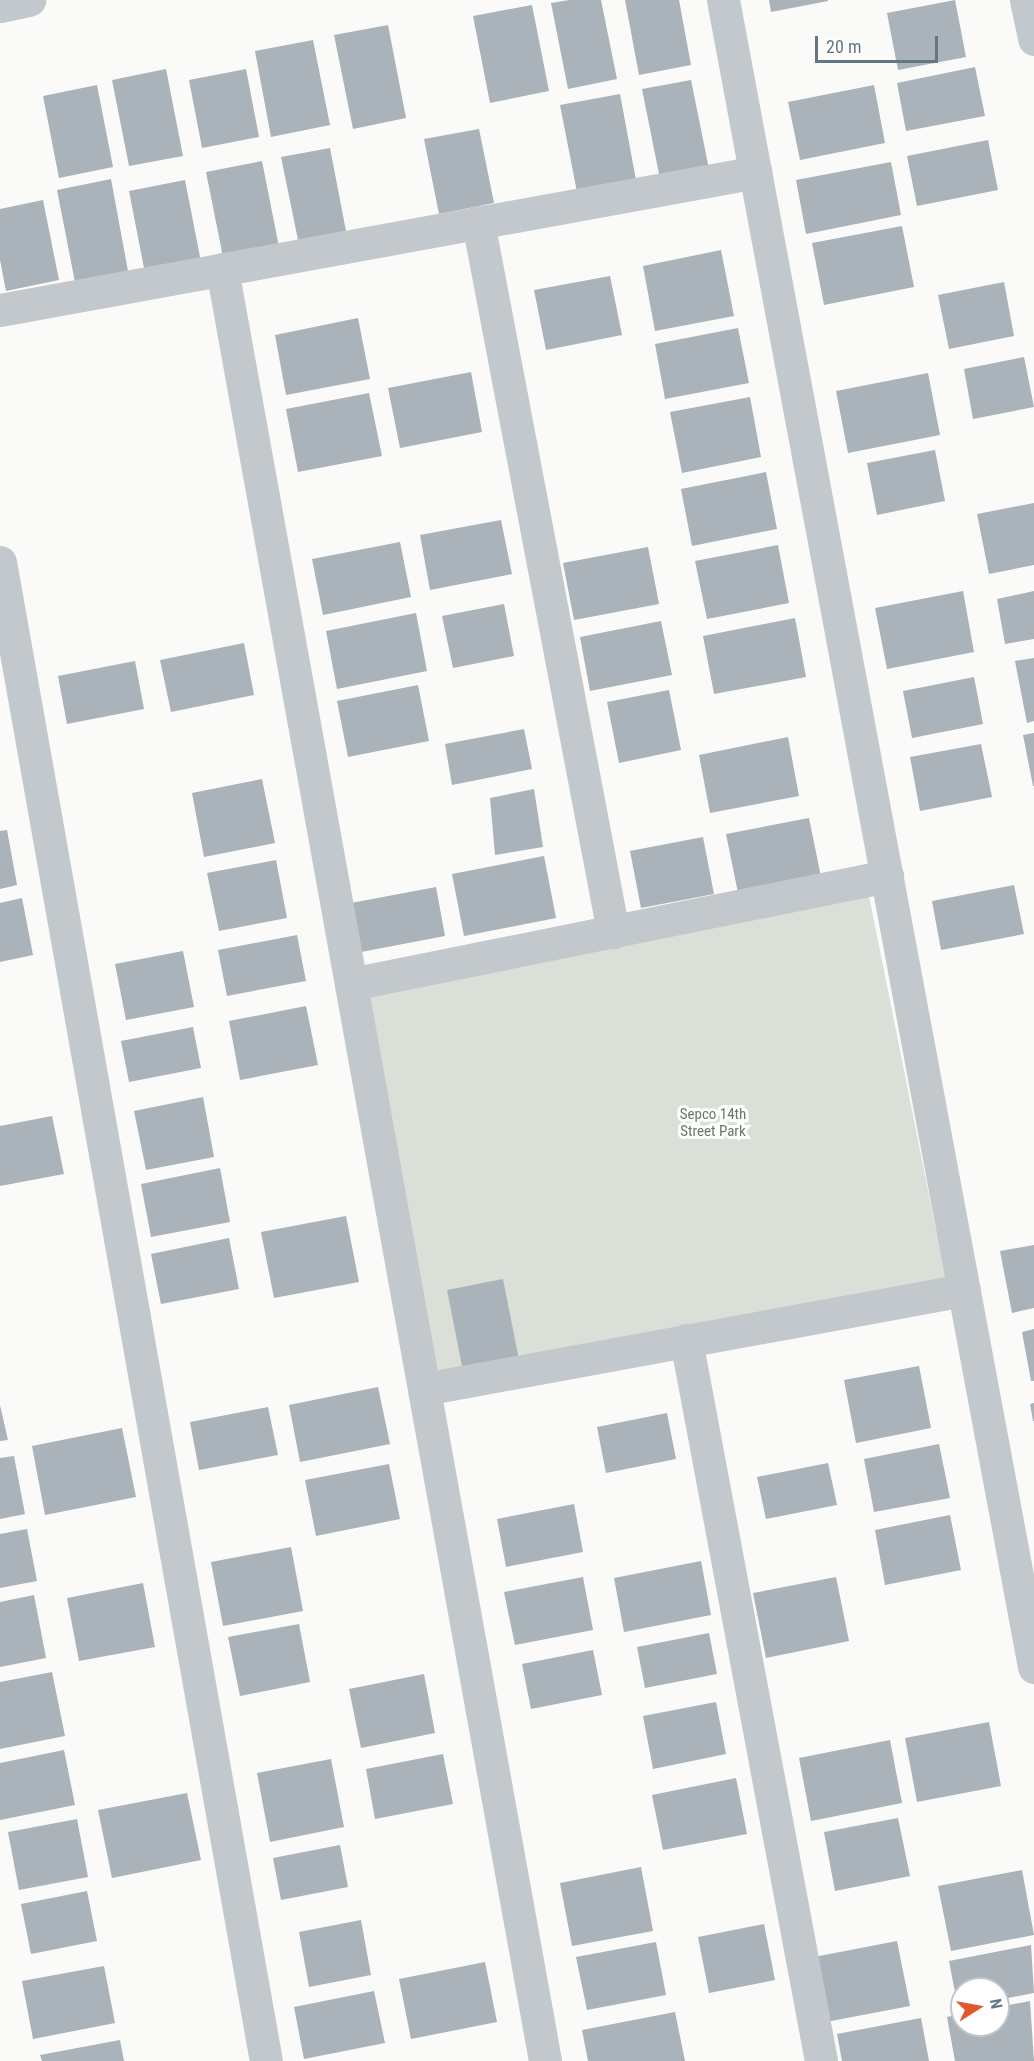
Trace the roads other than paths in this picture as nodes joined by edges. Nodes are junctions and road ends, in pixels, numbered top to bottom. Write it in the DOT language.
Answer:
graph roads {
  1 [pos="30,0"];
  2 [pos="723,0"];
  3 [pos="1026,0"];
  4 [pos="0,6"];
  5 [pos="1034,39"];
  6 [pos="756,172"];
  7 [pos="478,222"];
  8 [pos="222,269"];
  9 [pos="0,310"];
  10 [pos="0,562"];
  11 [pos="887,876"];
  12 [pos="613,932"];
  13 [pos="351,984"];
  14 [pos="964,1290"];
  15 [pos="686,1340"];
  16 [pos="424,1389"];
  17 [pos="1034,1667"];
  18 [pos="266,2061"];
  19 [pos="545,2061"];
  20 [pos="820,2061"];
  1 -- 4 [label="street"];
  2 -- 6 [label="street"];
  3 -- 5 [label="street"];
  6 -- 7 [label="street"];
  6 -- 11 [label="street"];
  7 -- 8 [label="street"];
  7 -- 12 [label="street"];
  8 -- 9 [label="street"];
  8 -- 13 [label="street"];
  10 -- 18 [label="street"];
  11 -- 12 [label="street"];
  11 -- 14 [label="street"];
  12 -- 13 [label="street"];
  13 -- 16 [label="street"];
  14 -- 15 [label="street"];
  14 -- 17 [label="street"];
  15 -- 16 [label="street"];
  15 -- 20 [label="street"];
  16 -- 19 [label="street"];
}
